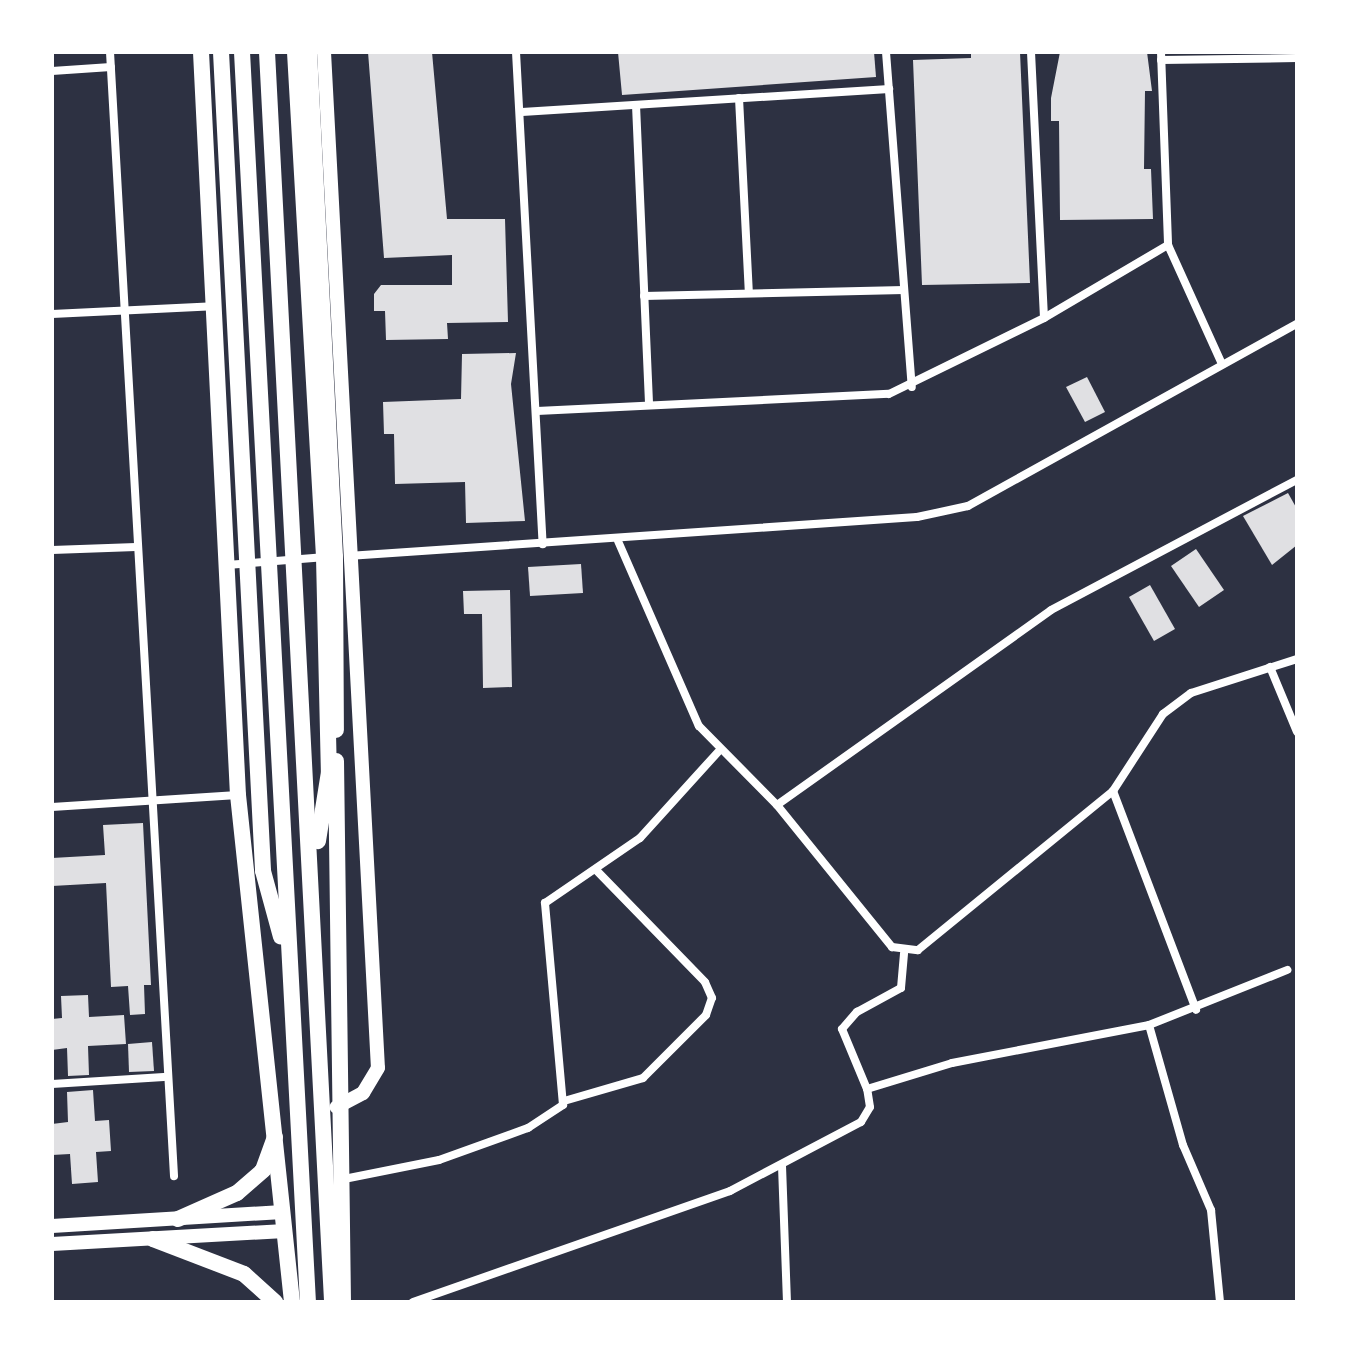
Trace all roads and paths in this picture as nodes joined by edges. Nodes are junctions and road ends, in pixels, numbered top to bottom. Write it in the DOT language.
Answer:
graph roads {
  1 [pos="110,52"];
  2 [pos="201,52"];
  3 [pos="221,52"];
  4 [pos="242,52"];
  5 [pos="267,52"];
  6 [pos="295,52"];
  7 [pos="309,52"];
  8 [pos="324,52"];
  9 [pos="516,52"];
  10 [pos="886,52"];
  11 [pos="1031,52"];
  12 [pos="1161,56"];
  13 [pos="1297,58"];
  14 [pos="111,67"];
  15 [pos="52,71"];
  16 [pos="889,89"];
  17 [pos="739,98"];
  18 [pos="636,105"];
  19 [pos="522,112"];
  20 [pos="1168,245"];
  21 [pos="904,290"];
  22 [pos="749,293"];
  23 [pos="644,296"];
  24 [pos="213,306"];
  25 [pos="123,310"];
  26 [pos="52,314"];
  27 [pos="1044,318"];
  28 [pos="1297,324"];
  29 [pos="1222,364"];
  30 [pos="912,387"];
  31 [pos="649,405"];
  32 [pos="537,411"];
  33 [pos="1297,480"];
  34 [pos="618,541"];
  35 [pos="543,544"];
  36 [pos="136,547"];
  37 [pos="52,550"];
  38 [pos="344,556"];
  39 [pos="227,565"];
  40 [pos="1297,659"];
  41 [pos="1270,667"];
  42 [pos="1297,732"];
  43 [pos="718,752"];
  44 [pos="1113,791"];
  45 [pos="238,795"];
  46 [pos="149,801"];
  47 [pos="777,805"];
  48 [pos="52,807"];
  49 [pos="597,871"];
  50 [pos="313,874"];
  51 [pos="904,953"];
  52 [pos="290,970"];
  53 [pos="1287,970"];
  54 [pos="1196,1010"];
  55 [pos="1149,1025"];
  56 [pos="164,1077"];
  57 [pos="52,1084"];
  58 [pos="867,1089"];
  59 [pos="564,1101"];
  60 [pos="337,1107"];
  61 [pos="278,1131"];
  62 [pos="782,1166"];
  63 [pos="174,1176"];
  64 [pos="338,1180"];
  65 [pos="283,1212"];
  66 [pos="178,1219"];
  67 [pos="52,1226"];
  68 [pos="285,1231"];
  69 [pos="153,1239"];
  70 [pos="52,1244"];
  71 [pos="259,1285"];
  72 [pos="260,1302"];
  73 [pos="275,1302"];
  74 [pos="292,1302"];
  75 [pos="308,1302"];
  76 [pos="332,1302"];
  77 [pos="343,1302"];
  78 [pos="413,1302"];
  79 [pos="787,1302"];
  80 [pos="1220,1302"];
  1 -- 14 [label="street"];
  2 -- 24 [label="main road"];
  3 -- 52 [label="main road"];
  4 -- 52 [label="main road"];
  5 -- 50 [label="main road"];
  6 -- 50 [label="main road"];
  7 -- 38 [label="main road"];
  8 -- 38 [label="street"];
  9 -- 19 [label="street"];
  10 -- 16 [label="street"];
  11 -- 27 [label="street"];
  12 -- 13 [label="street"];
  12 -- 20 [label="street"];
  14 -- 15 [label="street"];
  14 -- 25 [label="street"];
  16 -- 17 [label="street"];
  16 -- 21 [label="street"];
  17 -- 18 [label="street"];
  17 -- 22 [label="street"];
  18 -- 19 [label="street"];
  18 -- 23 [label="street"];
  19 -- 32 [label="street"];
  20 -- 27 [label="street"];
  20 -- 29 [label="street"];
  21 -- 22 [label="street"];
  21 -- 30 [label="street"];
  22 -- 23 [label="street"];
  23 -- 31 [label="street"];
  24 -- 25 [label="street"];
  24 -- 39 [label="main road"];
  25 -- 26 [label="street"];
  25 -- 36 [label="street"];
  27 -- 30 [label="street"];
  28 -- 29 [label="street"];
  29 -- 34 [label="street"];
  30 -- 31 [label="street"];
  31 -- 32 [label="street"];
  32 -- 35 [label="street"];
  33 -- 47 [label="street"];
  34 -- 35 [label="street"];
  34 -- 43 [label="street"];
  35 -- 38 [label="street"];
  36 -- 37 [label="street"];
  36 -- 46 [label="street"];
  38 -- 39 [label="street"];
  38 -- 60 [label="main road"];
  38 -- 60 [label="street"];
  39 -- 45 [label="main road"];
  40 -- 41 [label="street"];
  41 -- 42 [label="street"];
  41 -- 44 [label="street"];
  43 -- 47 [label="street"];
  43 -- 49 [label="street"];
  44 -- 51 [label="street"];
  44 -- 54 [label="street"];
  45 -- 46 [label="street"];
  45 -- 61 [label="main road"];
  46 -- 48 [label="street"];
  46 -- 56 [label="street"];
  47 -- 51 [label="street"];
  49 -- 59 [label="street"];
  49 -- 59 [label="street"];
  50 -- 76 [label="main road"];
  51 -- 58 [label="street"];
  52 -- 75 [label="main road"];
  53 -- 54 [label="street"];
  54 -- 55 [label="street"];
  55 -- 58 [label="street"];
  55 -- 80 [label="street"];
  56 -- 57 [label="street"];
  56 -- 63 [label="street"];
  58 -- 62 [label="street"];
  59 -- 64 [label="street"];
  60 -- 64 [label="main road"];
  61 -- 65 [label="main road"];
  61 -- 66 [label="main road"];
  62 -- 78 [label="street"];
  62 -- 79 [label="street"];
  64 -- 77 [label="main road"];
  65 -- 66 [label="street"];
  65 -- 68 [label="main road"];
  66 -- 67 [label="street"];
  68 -- 69 [label="street"];
  68 -- 74 [label="main road"];
  69 -- 70 [label="street"];
  69 -- 71 [label="main road"];
  71 -- 72 [label="street"];
  71 -- 73 [label="main road"];
}
